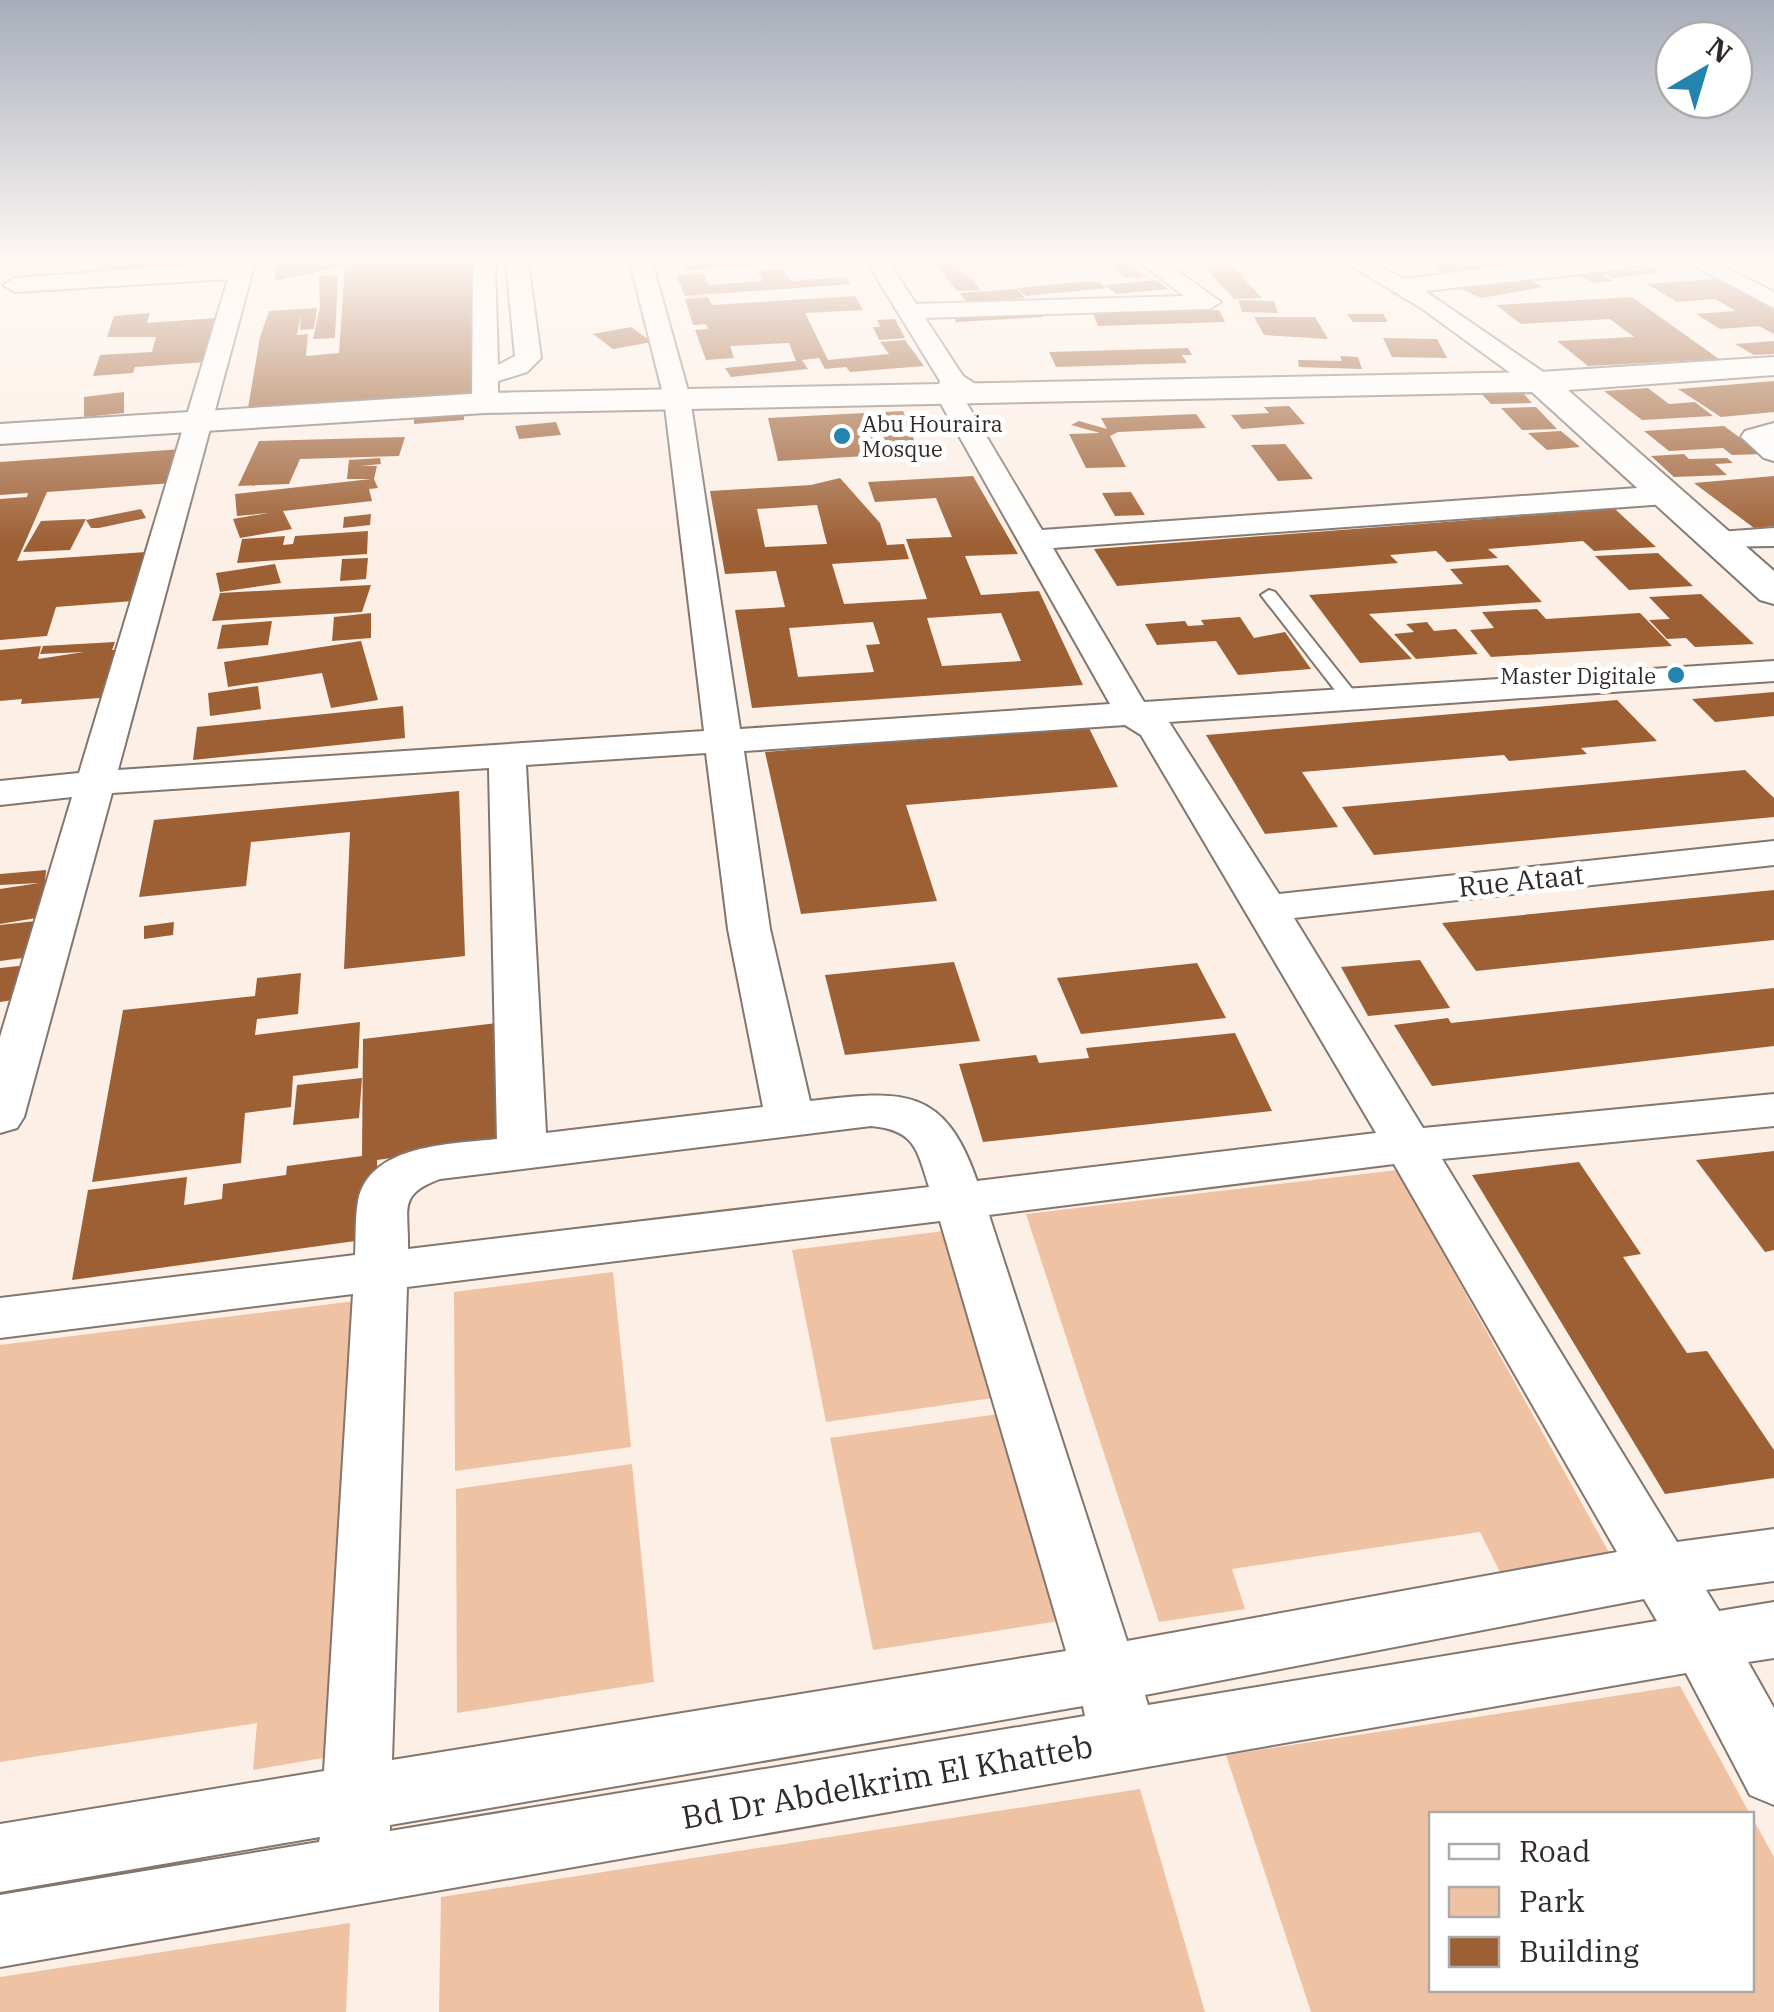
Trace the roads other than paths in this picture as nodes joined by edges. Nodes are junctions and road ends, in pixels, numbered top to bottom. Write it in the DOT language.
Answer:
graph roads {
  1 [pos="217,356"];
  2 [pos="485,356"];
  3 [pos="528,356"];
  4 [pos="666,356"];
  5 [pos="938,356"];
  6 [pos="1502,356"];
  7 [pos="1774,366"];
  8 [pos="1540,382"];
  9 [pos="485,390"];
  10 [pos="961,390"];
  11 [pos="677,398"];
  12 [pos="199,420"];
  13 [pos="0,434"];
  14 [pos="1666,494"];
  15 [pos="1774,537"];
  16 [pos="1046,539"];
  17 [pos="1716,540"];
  18 [pos="1774,592"];
  19 [pos="1269,595"];
  20 [pos="1774,670"];
  21 [pos="1351,699"];
  22 [pos="1149,719"];
  23 [pos="726,740"];
  24 [pos="507,756"];
  25 [pos="94,783"];
  26 [pos="0,794"];
  27 [pos="1774,853"];
  28 [pos="1267,908"];
  29 [pos="13,1021"];
  30 [pos="1774,1110"];
  31 [pos="0,1117"];
  32 [pos="790,1119"];
  33 [pos="1408,1146"];
  34 [pos="522,1152"];
  35 [pos="960,1203"];
  36 [pos="379,1273"];
  37 [pos="0,1318"];
  38 [pos="1774,1555"];
  39 [pos="1660,1570"];
  40 [pos="1774,1630"];
  41 [pos="1702,1640"];
  42 [pos="1102,1674"];
  43 [pos="1126,1740"];
  44 [pos="1774,1773"];
  45 [pos="354,1799"];
  46 [pos="0,1858"];
  47 [pos="353,1870"];
  48 [pos="0,1932"];
  1 -- 12 [label="street"];
  2 -- 9 [label="street"];
  3 -- 9 [label="street"];
  4 -- 11 [label="street"];
  5 -- 10 [label="street"];
  6 -- 8 [label="street"];
  7 -- 8 [label="street"];
  8 -- 10 [label="street"];
  8 -- 14 [label="street"];
  9 -- 11 [label="street"];
  9 -- 12 [label="street"];
  10 -- 11 [label="street"];
  10 -- 16 [label="street"];
  11 -- 23 [label="street"];
  12 -- 13 [label="street"];
  12 -- 25 [label="street"];
  14 -- 16 [label="street"];
  14 -- 17 [label="street"];
  15 -- 17 [label="street"];
  16 -- 22 [label="street"];
  17 -- 18 [label="street"];
  19 -- 21 [label="lane"];
  20 -- 21 [label="street"];
  21 -- 22 [label="street"];
  22 -- 23 [label="street"];
  22 -- 28 [label="street"];
  23 -- 24 [label="street"];
  23 -- 32 [label="street"];
  24 -- 25 [label="street"];
  24 -- 34 [label="street"];
  25 -- 26 [label="street"];
  25 -- 29 [label="street"];
  27 -- 28 [label="street, Rue Ataat"];
  28 -- 33 [label="street"];
  29 -- 31 [label="street"];
  30 -- 33 [label="street"];
  32 -- 34 [label="street"];
  32 -- 35 [label="street"];
  33 -- 35 [label="street"];
  33 -- 39 [label="street"];
  34 -- 36 [label="street"];
  35 -- 36 [label="street"];
  35 -- 42 [label="street"];
  36 -- 37 [label="street"];
  36 -- 45 [label="street"];
  38 -- 39 [label="street"];
  39 -- 41 [label="street"];
  39 -- 42 [label="street"];
  40 -- 41 [label="street, Bd Dr Abdelkrim El Khatteb"];
  41 -- 43 [label="street, Bd Dr Abdelkrim El Khatteb"];
  41 -- 44 [label="street"];
  42 -- 43 [label="street"];
  42 -- 45 [label="street"];
  43 -- 47 [label="street, Bd Dr Abdelkrim El Khatteb"];
  45 -- 46 [label="street"];
  45 -- 47 [label="street"];
  47 -- 48 [label="street, Bd Dr Abdelkrim El Khatteb"];
}
